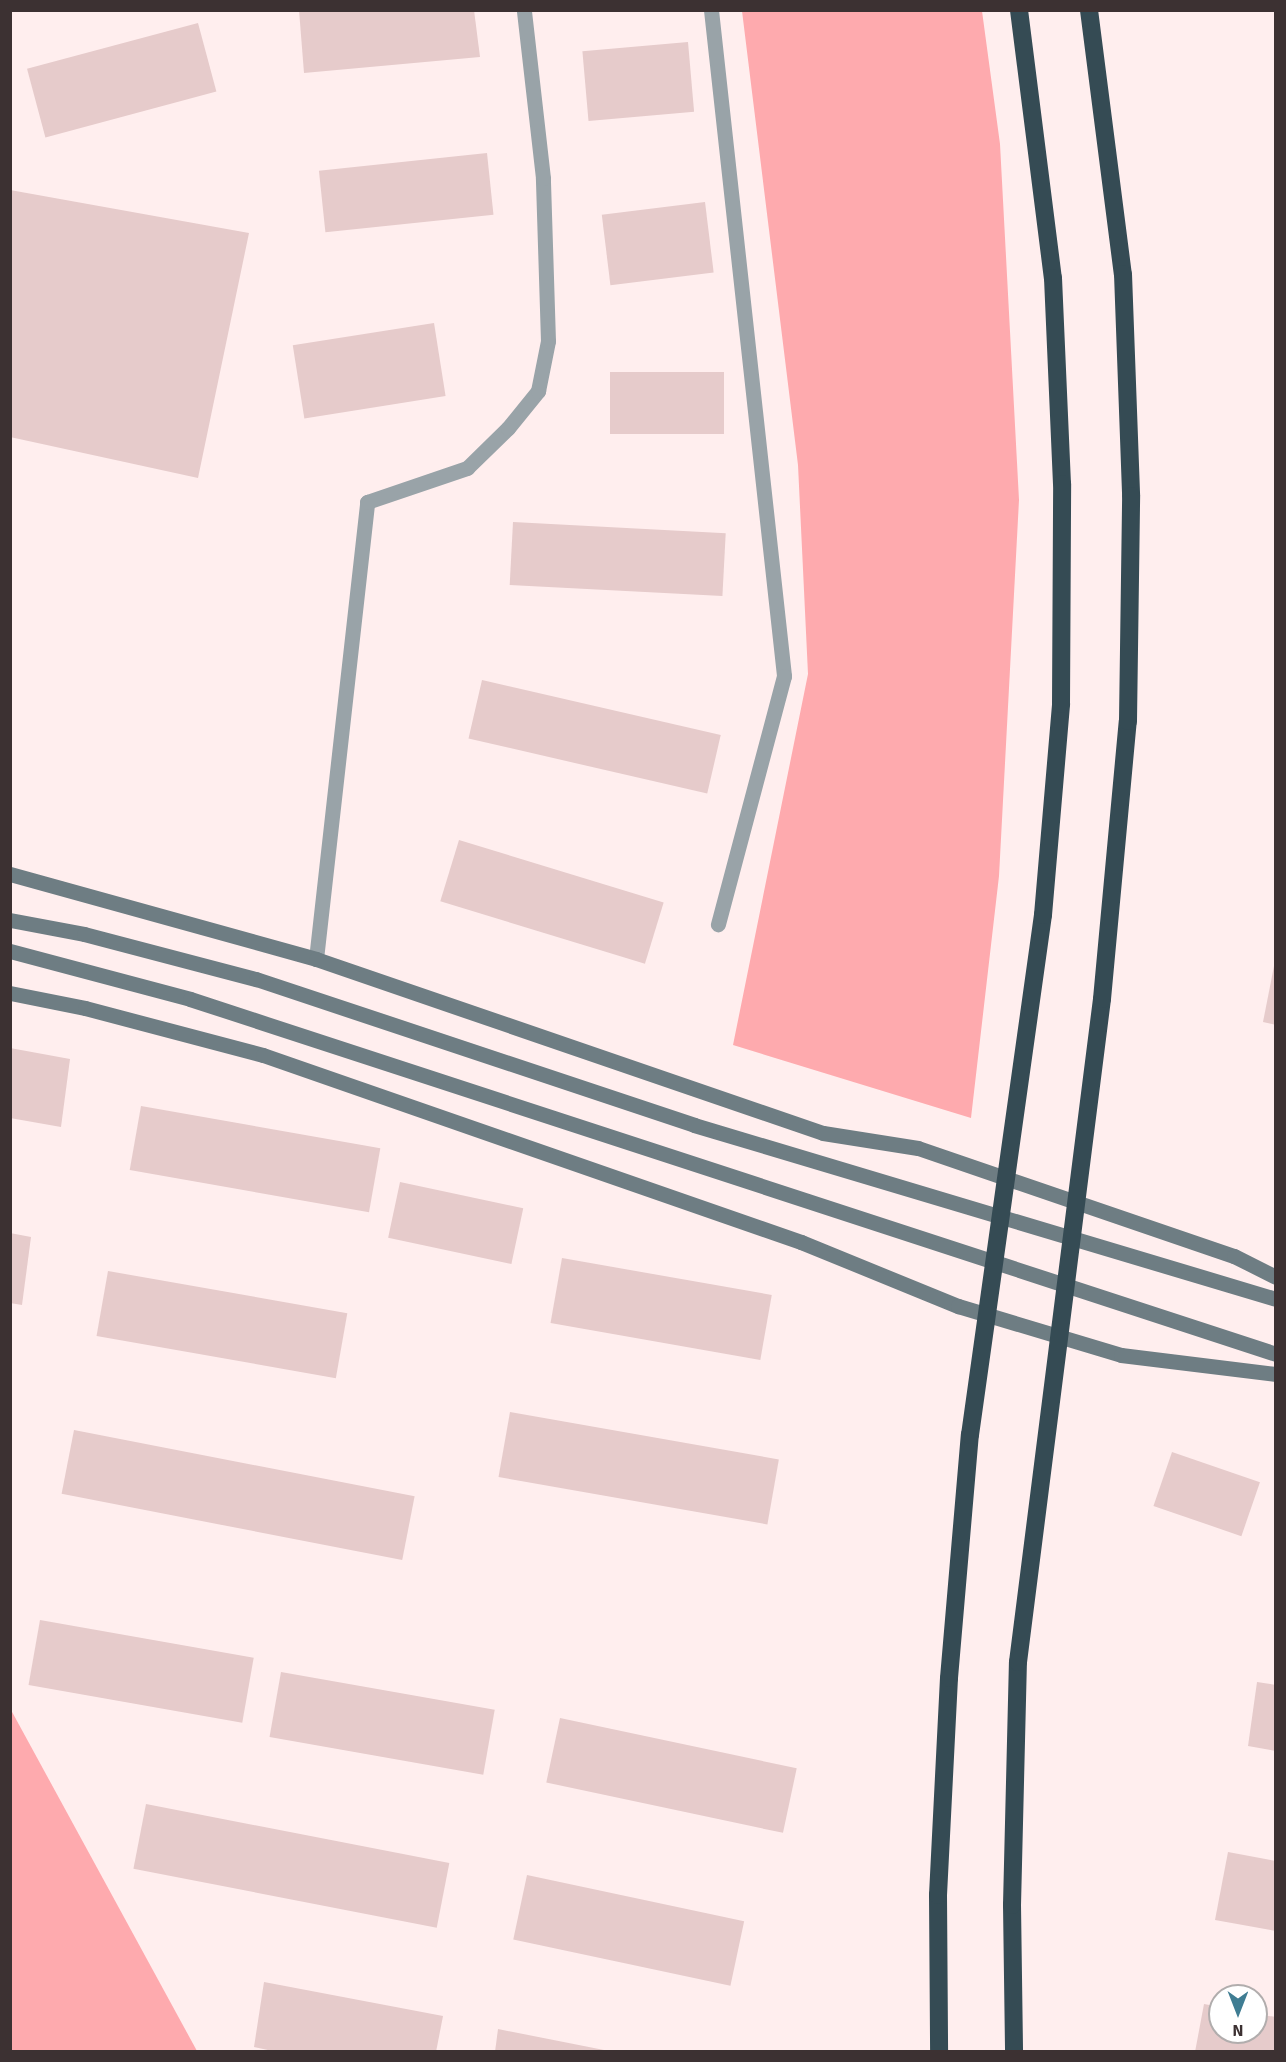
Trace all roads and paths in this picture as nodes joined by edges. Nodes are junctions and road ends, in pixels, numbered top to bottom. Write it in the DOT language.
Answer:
graph roads {
  1 [pos="524,10"];
  2 [pos="711,10"];
  3 [pos="1019,10"];
  4 [pos="1089,10"];
  5 [pos="10,874"];
  6 [pos="10,920"];
  7 [pos="718,924"];
  8 [pos="10,951"];
  9 [pos="316,959"];
  10 [pos="10,993"];
  11 [pos="1275,1277"];
  12 [pos="1275,1299"];
  13 [pos="1275,1354"];
  14 [pos="1275,1374"];
  15 [pos="939,2052"];
  16 [pos="1014,2052"];
  1 -- 9 [label="street"];
  2 -- 7 [label="street"];
  3 -- 15 [label="highway, bridge"];
  4 -- 16 [label="highway, bridge"];
  5 -- 9 [label="main road"];
  6 -- 12 [label="main road"];
  8 -- 13 [label="main road"];
  9 -- 11 [label="main road"];
  10 -- 14 [label="main road"];
}
